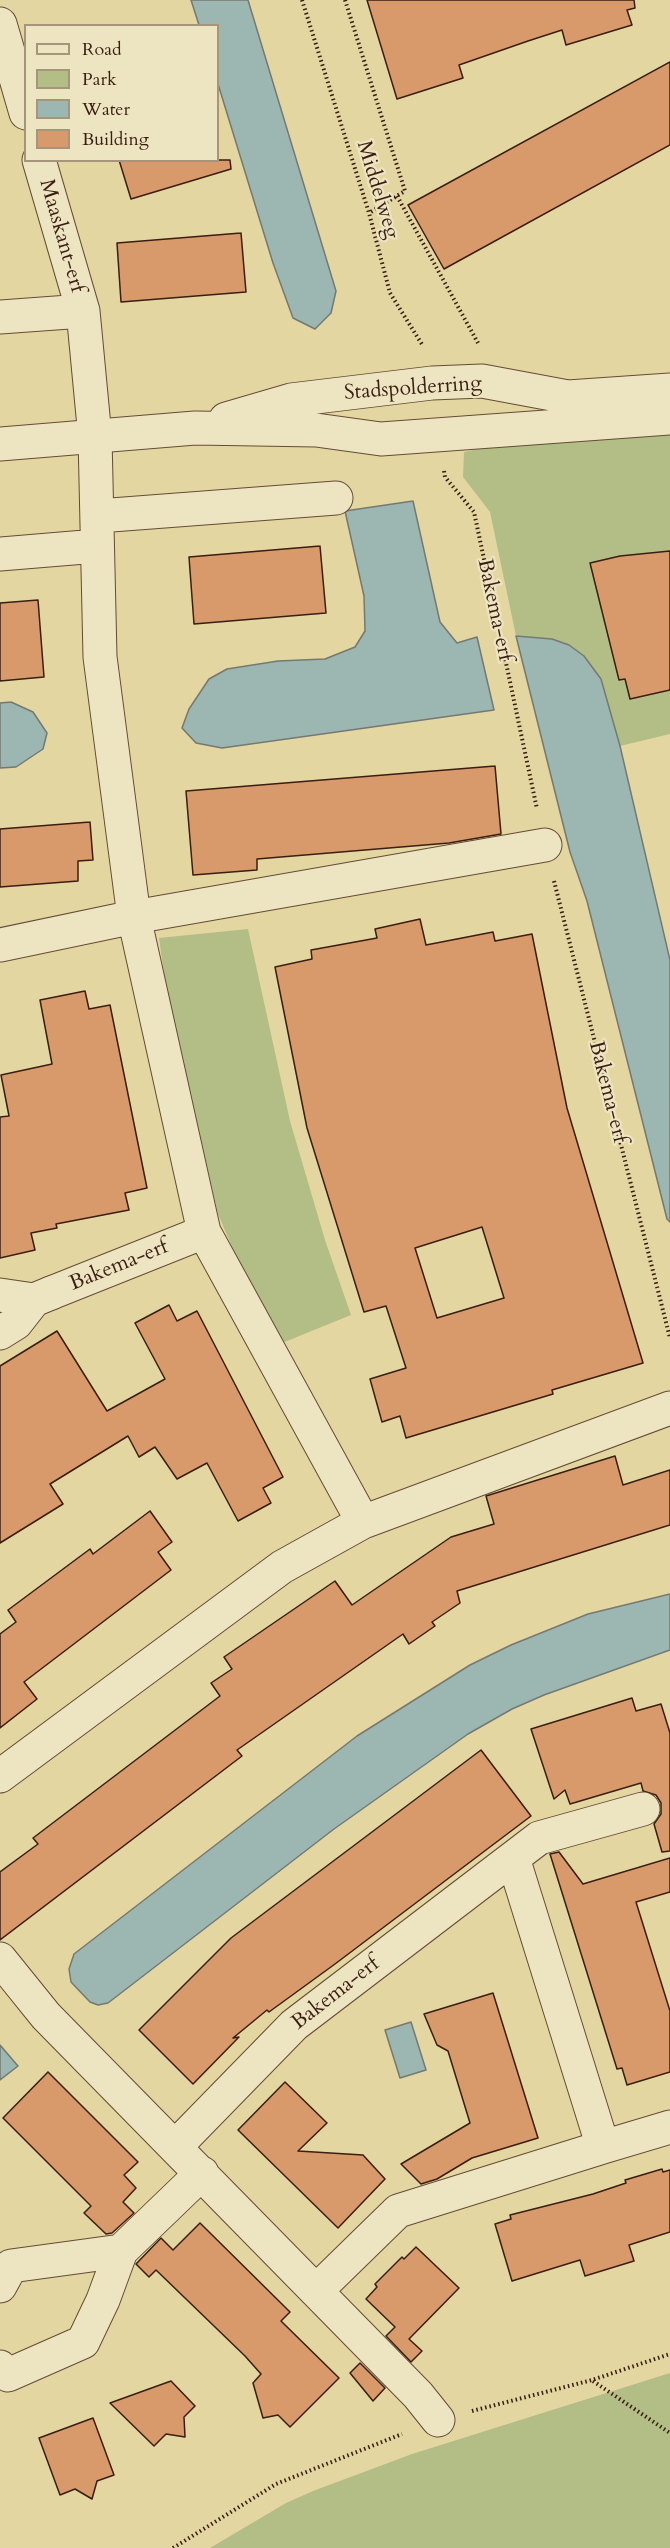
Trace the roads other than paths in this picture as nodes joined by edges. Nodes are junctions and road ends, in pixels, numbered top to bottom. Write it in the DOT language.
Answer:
graph roads {
  1 [pos="0,24"];
  2 [pos="24,106"];
  3 [pos="40,162"];
  4 [pos="83,311"];
  5 [pos="0,317"];
  6 [pos="670,390"];
  7 [pos="670,418"];
  8 [pos="195,428"];
  9 [pos="95,437"];
  10 [pos="0,444"];
  11 [pos="336,498"];
  12 [pos="97,531"];
  13 [pos="0,554"];
  14 [pos="545,845"];
  15 [pos="134,917"];
  16 [pos="0,945"];
  17 [pos="204,1232"];
  18 [pos="0,1295"];
  19 [pos="43,1297"];
  20 [pos="0,1333"];
  21 [pos="670,1408"];
  22 [pos="363,1522"];
  23 [pos="0,1776"];
  24 [pos="643,1809"];
  25 [pos="513,1858"];
  26 [pos="0,1959"];
  27 [pos="670,2127"];
  28 [pos="175,2147"];
  29 [pos="603,2147"];
  30 [pos="202,2173"];
  31 [pos="121,2251"];
  32 [pos="0,2286"];
  33 [pos="316,2291"];
  34 [pos="0,2367"];
  35 [pos="438,2420"];
  1 -- 2 [label="street"];
  3 -- 4 [label="street, Maaskant-erf"];
  4 -- 5 [label="street, Maaskant-erf"];
  4 -- 9 [label="street, Maaskant-erf"];
  6 -- 8 [label="street, Stadspolderring"];
  7 -- 8 [label="street, Stadspolderring"];
  8 -- 9 [label="street, Stadspolderring"];
  9 -- 10 [label="street, Stadspolderring"];
  9 -- 12 [label="street"];
  11 -- 12 [label="street"];
  12 -- 13 [label="street"];
  12 -- 15 [label="street"];
  14 -- 15 [label="street"];
  15 -- 16 [label="street"];
  15 -- 17 [label="street"];
  17 -- 19 [label="street, Bakema-erf"];
  17 -- 22 [label="street"];
  18 -- 19 [label="street"];
  19 -- 20 [label="street, Bakema-erf"];
  21 -- 22 [label="street"];
  22 -- 23 [label="street"];
  24 -- 25 [label="street, Bakema-erf"];
  25 -- 28 [label="street, Bakema-erf"];
  25 -- 29 [label="street"];
  26 -- 28 [label="street"];
  27 -- 29 [label="street"];
  28 -- 30 [label="street"];
  29 -- 33 [label="street"];
  30 -- 31 [label="street"];
  30 -- 33 [label="street"];
  31 -- 32 [label="street"];
  31 -- 34 [label="street"];
  33 -- 35 [label="street"];
}
